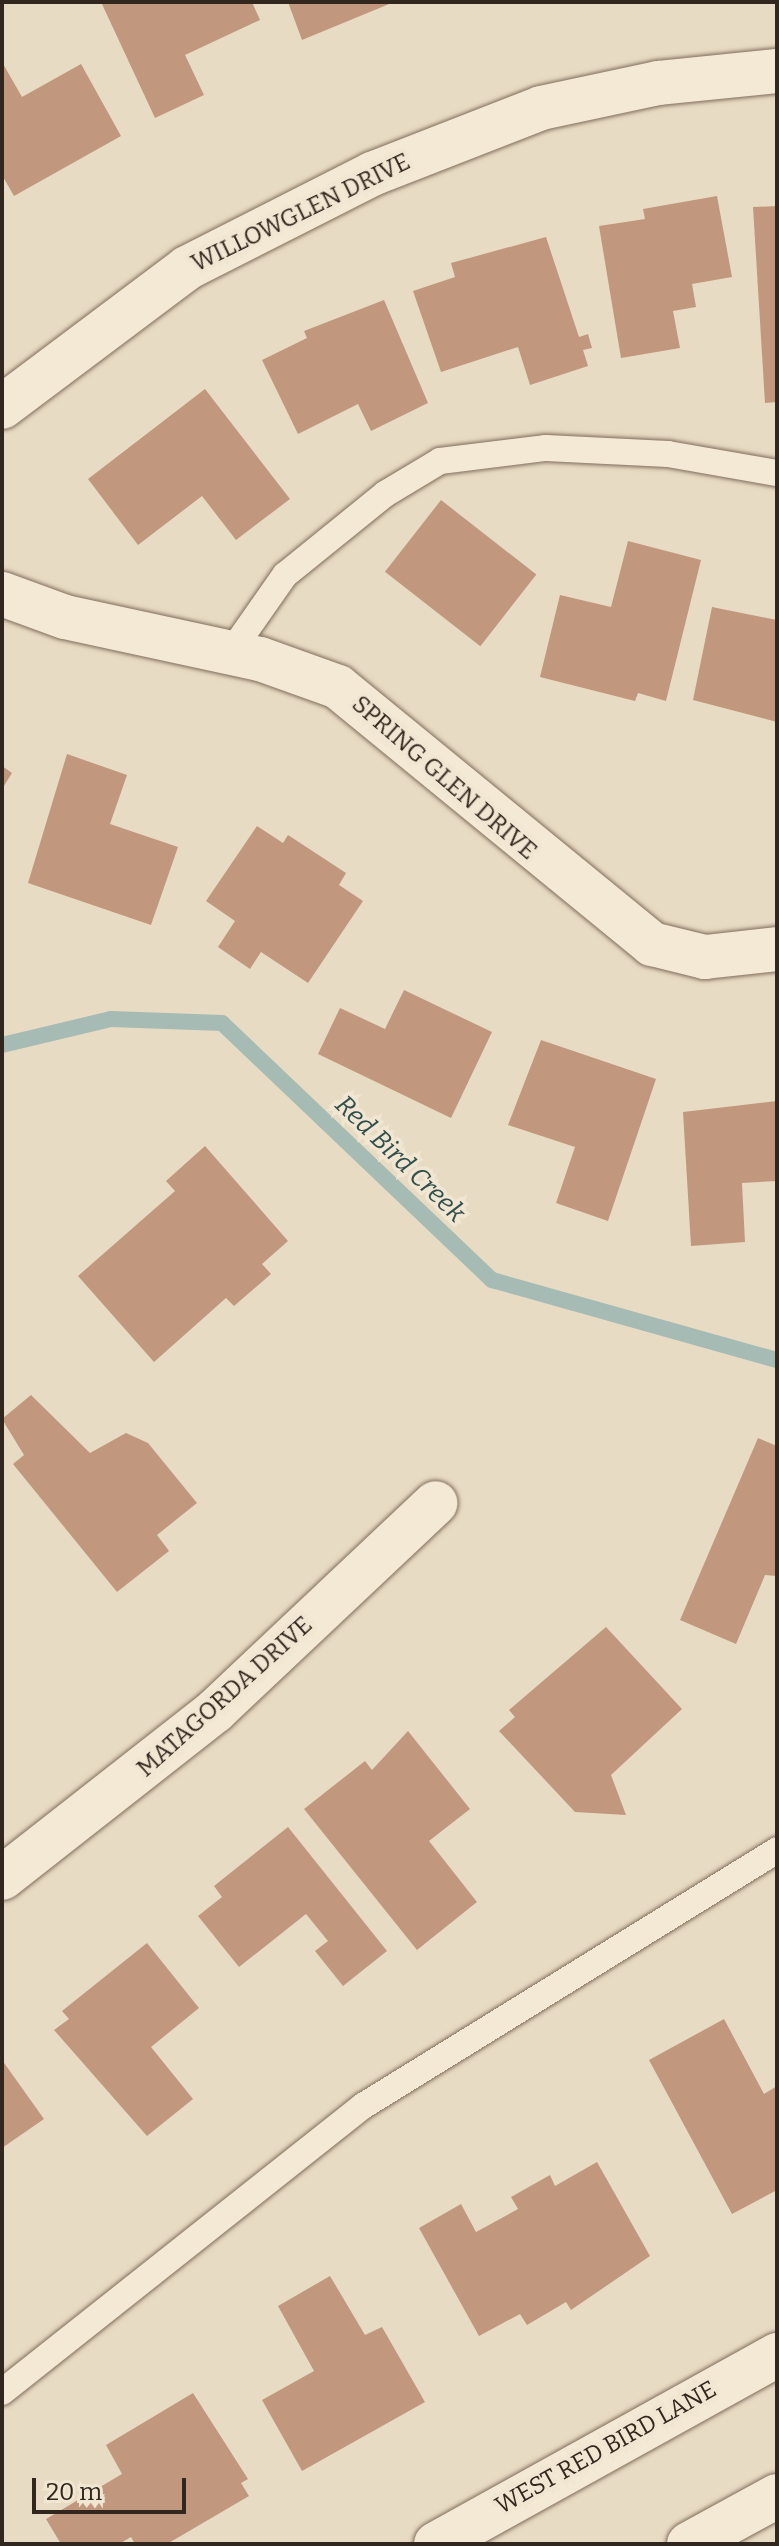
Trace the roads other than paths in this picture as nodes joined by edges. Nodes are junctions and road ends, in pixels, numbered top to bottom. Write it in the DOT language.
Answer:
graph roads {
  1 [pos="777,71"];
  2 [pos="2,407"];
  3 [pos="777,473"];
  4 [pos="2,594"];
  5 [pos="231,652"];
  6 [pos="777,949"];
  7 [pos="436,1503"];
  8 [pos="777,1850"];
  9 [pos="2,1878"];
  10 [pos="777,2355"];
  11 [pos="2,2392"];
  12 [pos="777,2496"];
  13 [pos="436,2544"];
  14 [pos="689,2544"];
  1 -- 2 [label="street, WILLOWGLEN DRIVE"];
  3 -- 5 [label="lane"];
  4 -- 5 [label="street, SPRING GLEN DRIVE"];
  5 -- 6 [label="street, SPRING GLEN DRIVE"];
  7 -- 9 [label="street, MATAGORDA DRIVE"];
  8 -- 11 [label="lane"];
  10 -- 13 [label="street, WEST RED BIRD LANE"];
  12 -- 14 [label="street"];
}
